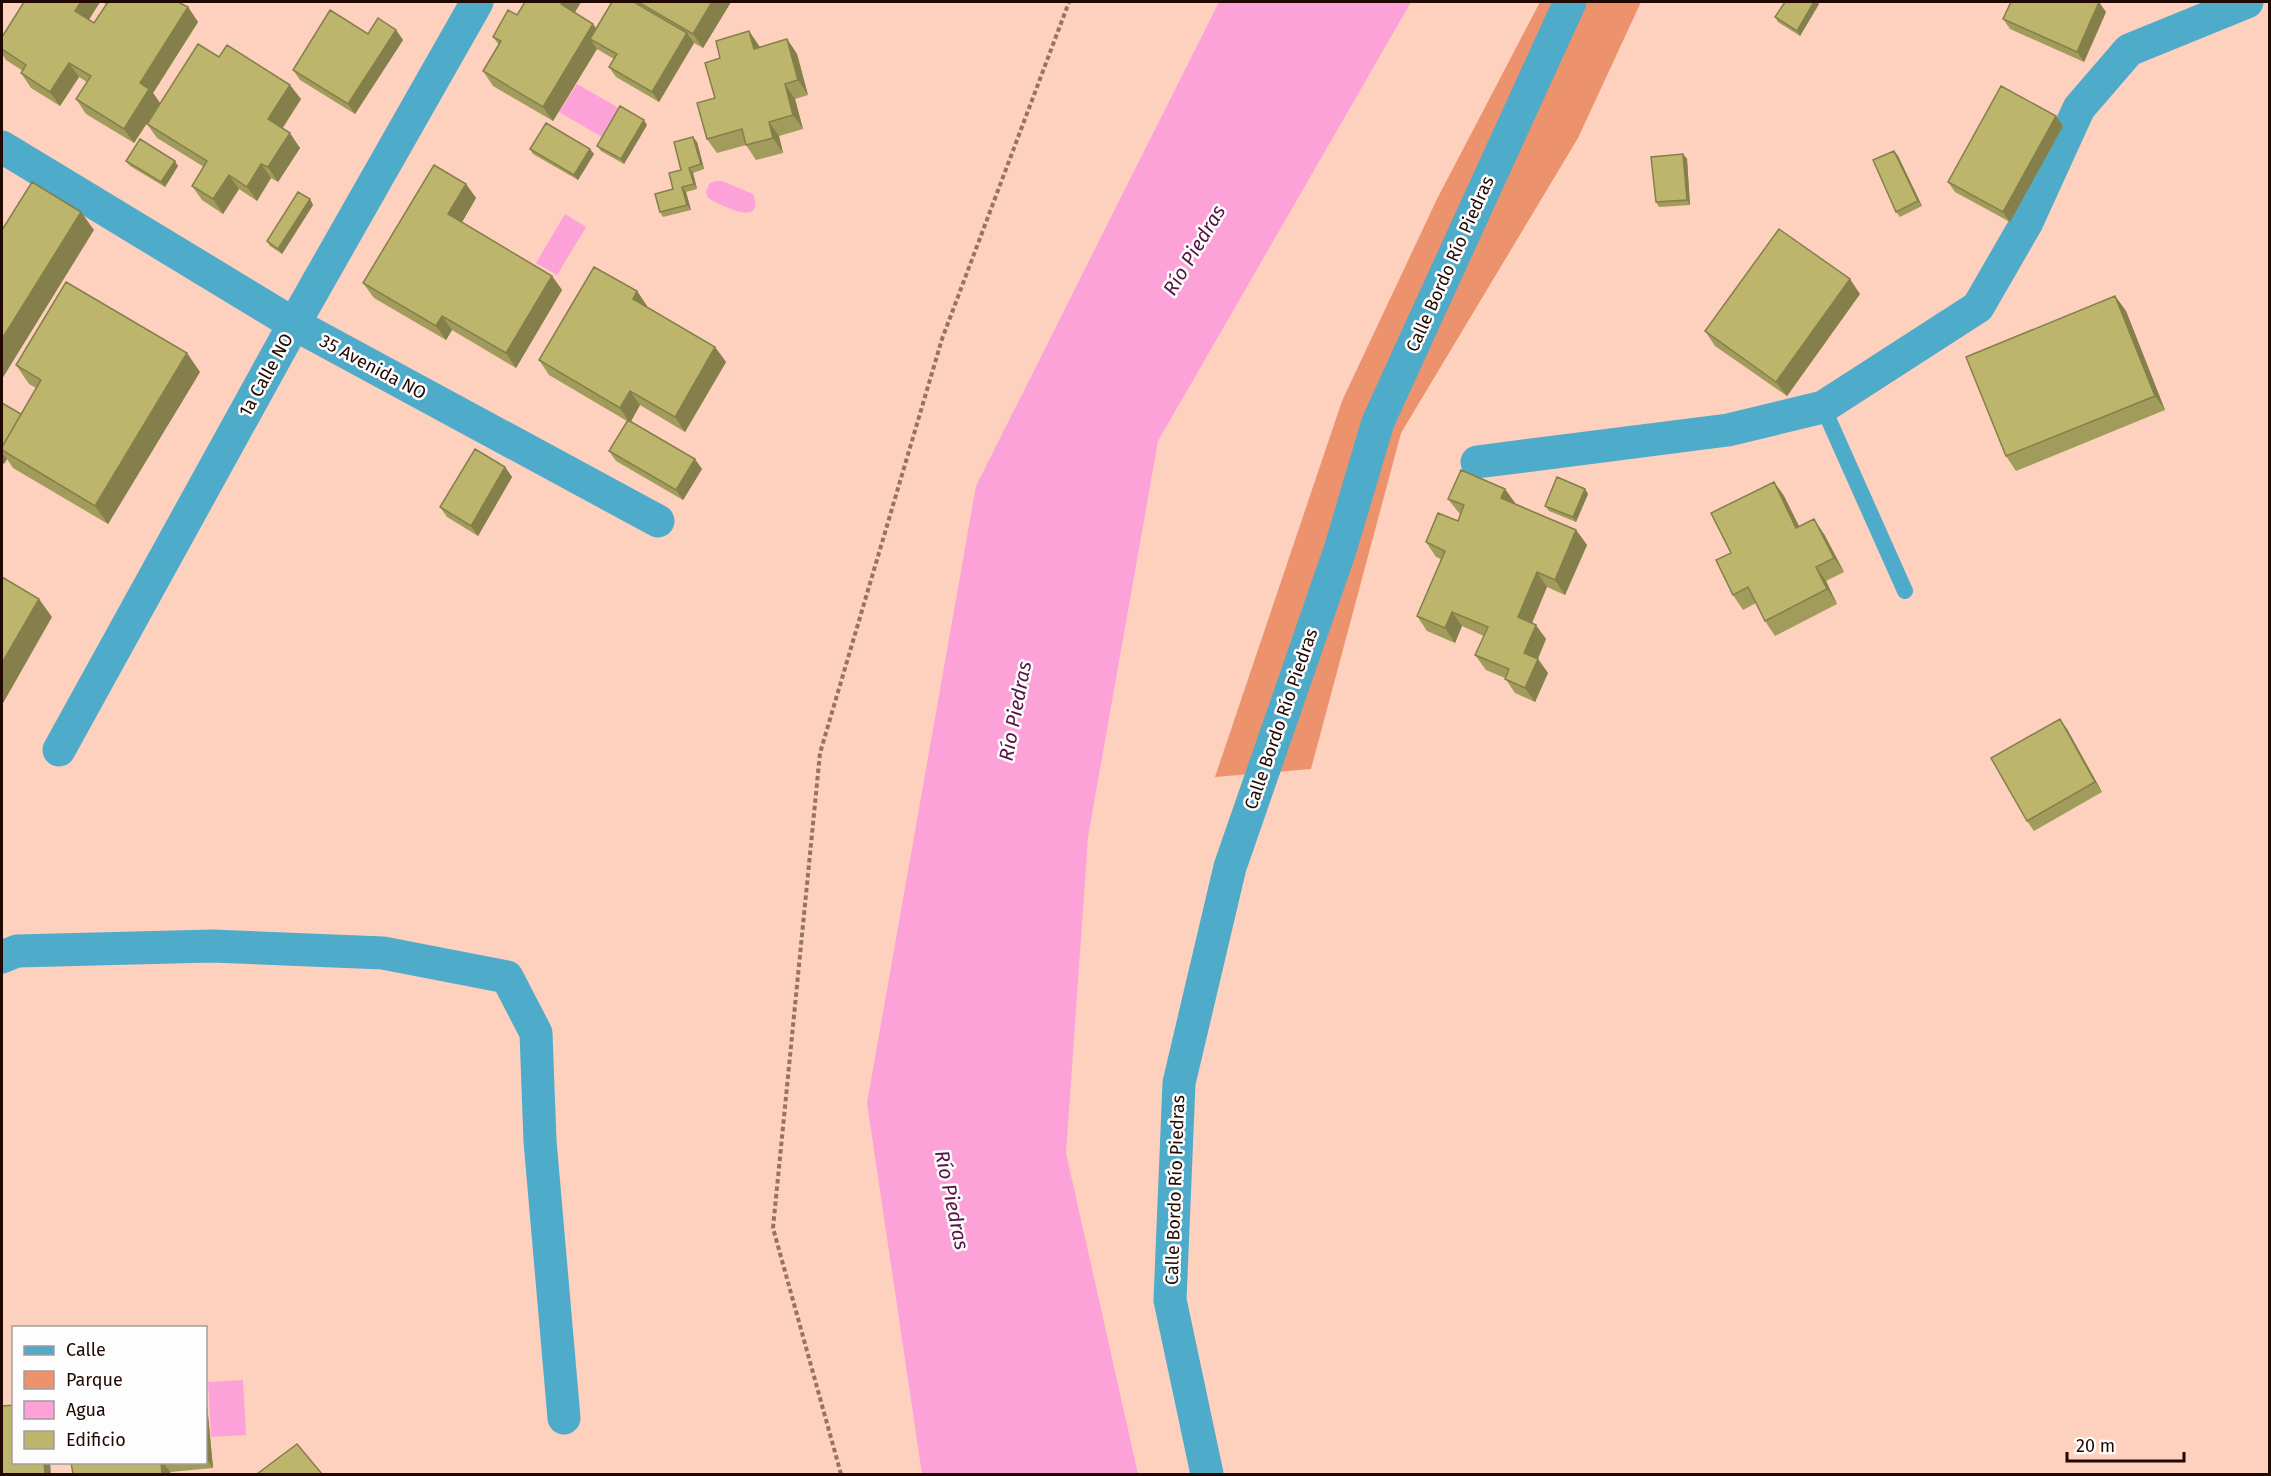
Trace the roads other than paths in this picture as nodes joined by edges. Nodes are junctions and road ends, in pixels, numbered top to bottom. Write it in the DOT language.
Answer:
graph roads {
  1 [pos="477,2"];
  2 [pos="1570,2"];
  3 [pos="2247,2"];
  4 [pos="2,147"];
  5 [pos="294,324"];
  6 [pos="1823,407"];
  7 [pos="1477,462"];
  8 [pos="658,521"];
  9 [pos="1905,591"];
  10 [pos="59,750"];
  11 [pos="2,957"];
  12 [pos="564,1418"];
  13 [pos="1207,1474"];
  1 -- 5 [label="street, 1a Calle NO"];
  2 -- 13 [label="street, Calle Bordo Río Piedras"];
  3 -- 6 [label="street"];
  4 -- 5 [label="street, 35 Avenida NO"];
  5 -- 8 [label="street, 35 Avenida NO"];
  5 -- 10 [label="street, 1a Calle NO"];
  6 -- 7 [label="street"];
  6 -- 9 [label="lane"];
  11 -- 12 [label="street"];
}
